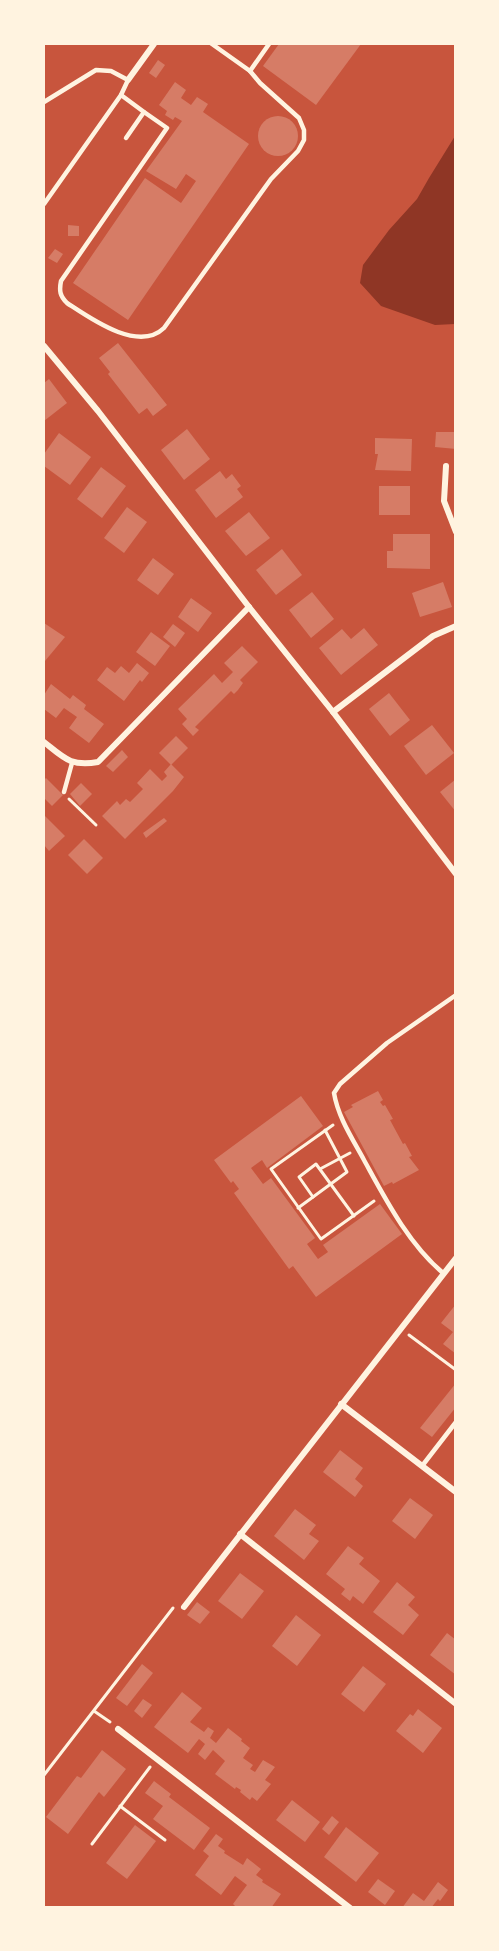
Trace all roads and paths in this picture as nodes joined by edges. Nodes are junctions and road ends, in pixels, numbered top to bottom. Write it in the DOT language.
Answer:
graph roads {
  1 [pos="154,44"];
  2 [pos="212,44"];
  3 [pos="269,44"];
  4 [pos="250,71"];
  5 [pos="128,80"];
  6 [pos="121,95"];
  7 [pos="44,102"];
  8 [pos="144,112"];
  9 [pos="126,138"];
  10 [pos="44,204"];
  11 [pos="44,346"];
  12 [pos="446,466"];
  13 [pos="456,532"];
  14 [pos="249,607"];
  15 [pos="456,626"];
  16 [pos="333,712"];
  17 [pos="44,742"];
  18 [pos="72,763"];
  19 [pos="64,792"];
  20 [pos="96,825"];
  21 [pos="456,874"];
  22 [pos="456,995"];
  23 [pos="342,1119"];
  24 [pos="325,1130"];
  25 [pos="357,1149"];
  26 [pos="340,1158"];
  27 [pos="320,1169"];
  28 [pos="331,1184"];
  29 [pos="383,1195"];
  30 [pos="313,1197"];
  31 [pos="298,1208"];
  32 [pos="354,1216"];
  33 [pos="456,1257"];
  34 [pos="443,1273"];
  35 [pos="400,1328"];
  36 [pos="456,1370"];
  37 [pos="341,1404"];
  38 [pos="456,1422"];
  39 [pos="422,1466"];
  40 [pos="456,1492"];
  41 [pos="240,1534"];
  42 [pos="184,1607"];
  43 [pos="456,1704"];
  44 [pos="94,1711"];
  45 [pos="118,1729"];
  46 [pos="156,1759"];
  47 [pos="44,1775"];
  48 [pos="120,1806"];
  49 [pos="165,1840"];
  50 [pos="92,1844"];
  51 [pos="350,1908"];
  1 -- 5 [label="street"];
  2 -- 4 [label="lane"];
  3 -- 4 [label="lane"];
  4 -- 8 [label="lane"];
  5 -- 6 [label="lane"];
  5 -- 7 [label="lane"];
  6 -- 8 [label="lane"];
  6 -- 10 [label="lane"];
  8 -- 9 [label="lane"];
  11 -- 14 [label="street"];
  12 -- 13 [label="street"];
  14 -- 16 [label="street"];
  14 -- 18 [label="street"];
  15 -- 16 [label="street"];
  16 -- 21 [label="street"];
  17 -- 18 [label="street"];
  18 -- 19 [label="lane"];
  19 -- 20 [label="path"];
  22 -- 23 [label="lane"];
  23 -- 24 [label="path"];
  23 -- 25 [label="lane"];
  24 -- 26 [label="path"];
  24 -- 31 [label="path"];
  25 -- 26 [label="path"];
  25 -- 29 [label="lane"];
  26 -- 27 [label="path"];
  26 -- 28 [label="path"];
  27 -- 28 [label="path"];
  27 -- 30 [label="path"];
  28 -- 30 [label="path"];
  28 -- 32 [label="path"];
  29 -- 32 [label="path"];
  29 -- 34 [label="lane"];
  30 -- 31 [label="path"];
  31 -- 32 [label="path"];
  33 -- 34 [label="street"];
  34 -- 35 [label="street"];
  35 -- 36 [label="path"];
  35 -- 37 [label="street"];
  37 -- 39 [label="street"];
  37 -- 41 [label="street"];
  38 -- 39 [label="lane"];
  39 -- 40 [label="street"];
  41 -- 42 [label="street"];
  41 -- 43 [label="street"];
  42 -- 44 [label="path"];
  44 -- 45 [label="path"];
  44 -- 47 [label="path"];
  45 -- 46 [label="street"];
  46 -- 48 [label="path"];
  46 -- 51 [label="street"];
  48 -- 49 [label="path"];
  48 -- 50 [label="path"];
}
